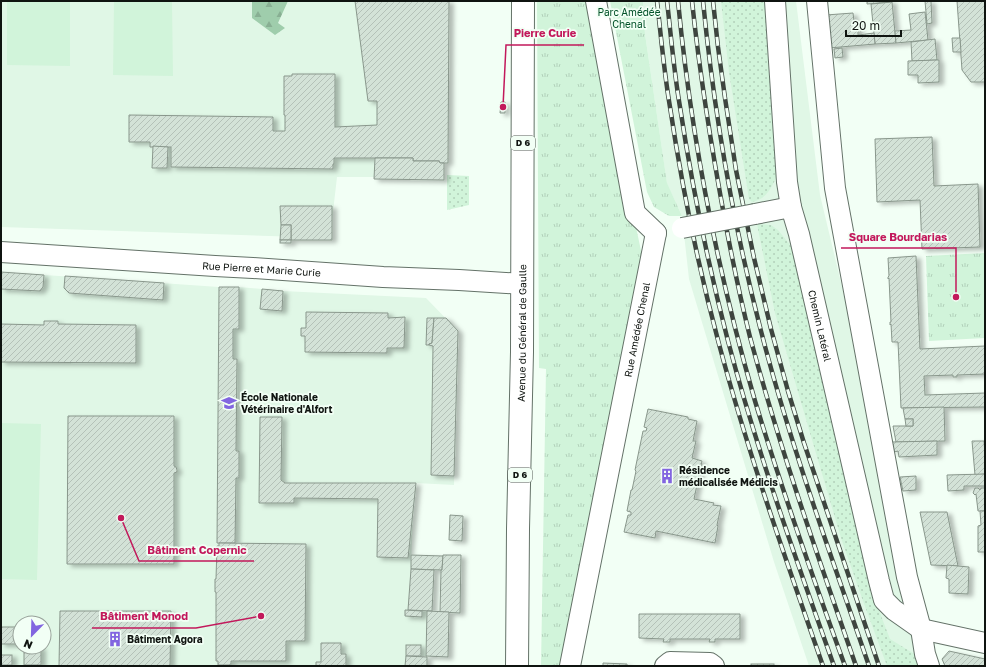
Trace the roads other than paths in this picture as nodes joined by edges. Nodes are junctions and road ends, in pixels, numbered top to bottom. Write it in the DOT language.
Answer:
graph roads {
  1 [pos="523,1"];
  2 [pos="596,1"];
  3 [pos="775,1"];
  4 [pos="817,1"];
  5 [pos="791,207"];
  6 [pos="656,233"];
  7 [pos="1,252"];
  8 [pos="523,284"];
  9 [pos="921,629"];
  10 [pos="985,643"];
  11 [pos="517,666"];
  12 [pos="570,666"];
  13 [pos="666,666"];
  14 [pos="714,666"];
  15 [pos="929,666"];
  1 -- 8 [label="main road, Avenue du Général de Gaulle / D 6"];
  2 -- 6 [label="street"];
  3 -- 5 [label="street, Chemin Latéral"];
  4 -- 9 [label="street"];
  5 -- 6 [label="street, bridge"];
  5 -- 9 [label="street, Chemin Latéral"];
  6 -- 12 [label="street, Rue Amédée Chenal"];
  7 -- 8 [label="street, Rue Pierre et Marie Curie"];
  8 -- 11 [label="main road, Avenue du Général de Gaulle / D 6"];
  9 -- 10 [label="street"];
  9 -- 15 [label="street"];
  13 -- 14 [label="street"];
}
